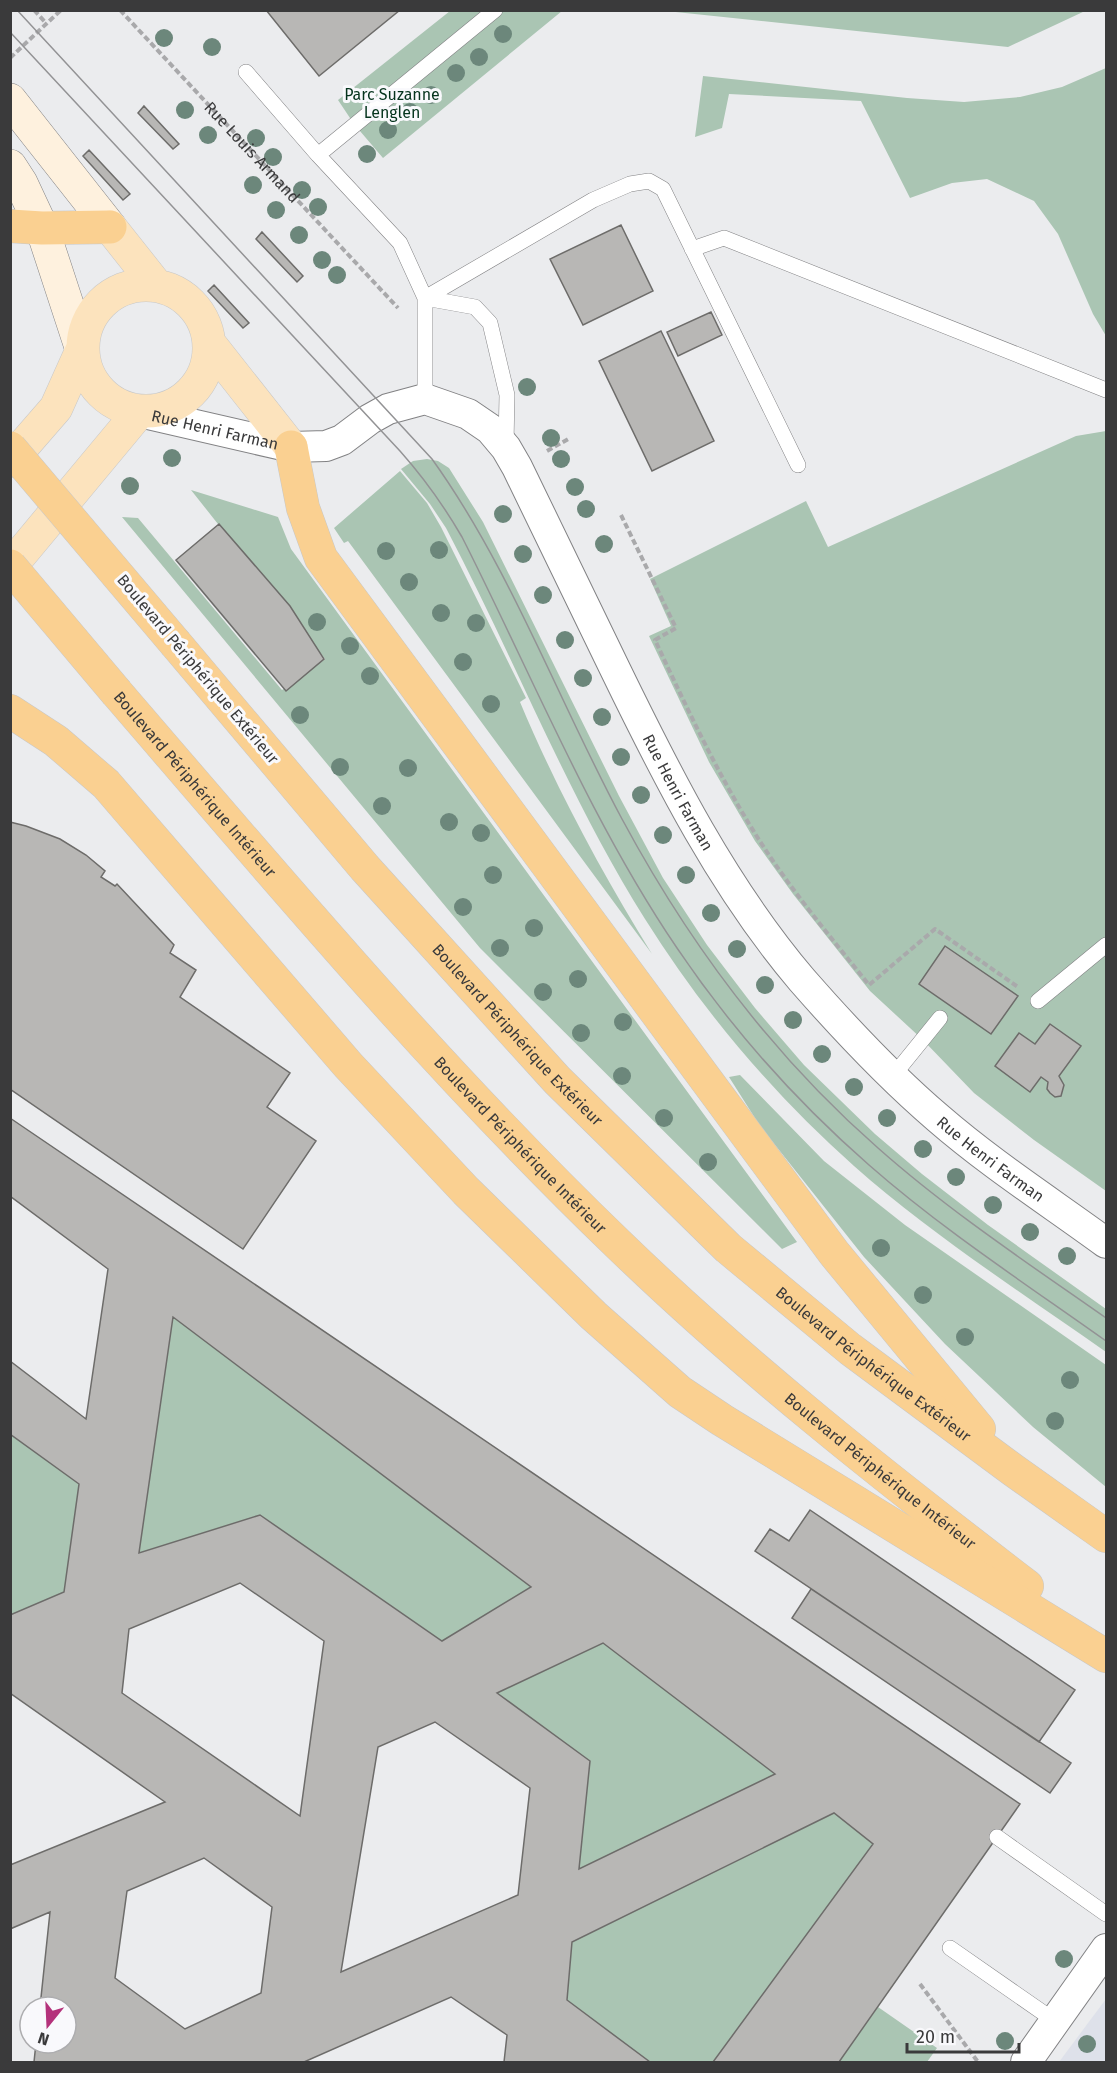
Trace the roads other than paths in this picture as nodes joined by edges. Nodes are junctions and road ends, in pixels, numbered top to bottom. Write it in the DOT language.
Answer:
graph roads {
  1 [pos="495,10"];
  2 [pos="246,72"];
  3 [pos="10,100"];
  4 [pos="318,156"];
  5 [pos="10,166"];
  6 [pos="26,227"];
  7 [pos="110,227"];
  8 [pos="692,249"];
  9 [pos="156,285"];
  10 [pos="425,298"];
  11 [pos="209,343"];
  12 [pos="82,350"];
  13 [pos="1107,390"];
  14 [pos="425,399"];
  15 [pos="139,412"];
  16 [pos="291,447"];
  17 [pos="10,448"];
  18 [pos="506,448"];
  19 [pos="10,461"];
  20 [pos="798,465"];
  21 [pos="10,566"];
  22 [pos="10,711"];
  23 [pos="1107,945"];
  24 [pos="1038,1001"];
  25 [pos="940,1018"];
  26 [pos="893,1076"];
  27 [pos="1107,1243"];
  28 [pos="1013,1470"];
  29 [pos="1107,1536"];
  30 [pos="1107,1647"];
  31 [pos="1107,1656"];
  32 [pos="997,1837"];
  33 [pos="1107,1914"];
  34 [pos="950,1948"];
  35 [pos="1107,1949"];
  36 [pos="1055,2021"];
  37 [pos="1026,2062"];
  1 -- 4 [label="lane"];
  2 -- 4 [label="lane"];
  3 -- 7 [label="street"];
  4 -- 10 [label="lane"];
  5 -- 6 [label="street"];
  6 -- 7 [label="highway"];
  6 -- 12 [label="street"];
  7 -- 9 [label="main road"];
  8 -- 10 [label="lane"];
  8 -- 13 [label="lane"];
  8 -- 20 [label="lane"];
  9 -- 11 [label="main road"];
  9 -- 12 [label="main road"];
  10 -- 14 [label="lane"];
  10 -- 18 [label="lane"];
  11 -- 15 [label="main road"];
  11 -- 16 [label="main road, Rue Henri Farman"];
  12 -- 15 [label="main road"];
  12 -- 19 [label="main road"];
  14 -- 16 [label="street, Rue Henri Farman"];
  14 -- 18 [label="street, Rue Henri Farman"];
  15 -- 16 [label="street, Rue Henri Farman"];
  15 -- 21 [label="main road"];
  16 -- 28 [label="highway"];
  17 -- 28 [label="highway, Boulevard Périphérique Extérieur, bridge"];
  18 -- 26 [label="street, Rue Henri Farman"];
  21 -- 30 [label="highway, Boulevard Périphérique Intérieur, bridge"];
  22 -- 31 [label="highway"];
  23 -- 24 [label="lane"];
  25 -- 26 [label="lane"];
  26 -- 27 [label="street, Rue Henri Farman"];
  28 -- 29 [label="highway, Boulevard Périphérique Extérieur"];
  32 -- 33 [label="lane"];
  34 -- 36 [label="lane"];
  35 -- 36 [label="street"];
  36 -- 37 [label="street"];
}
